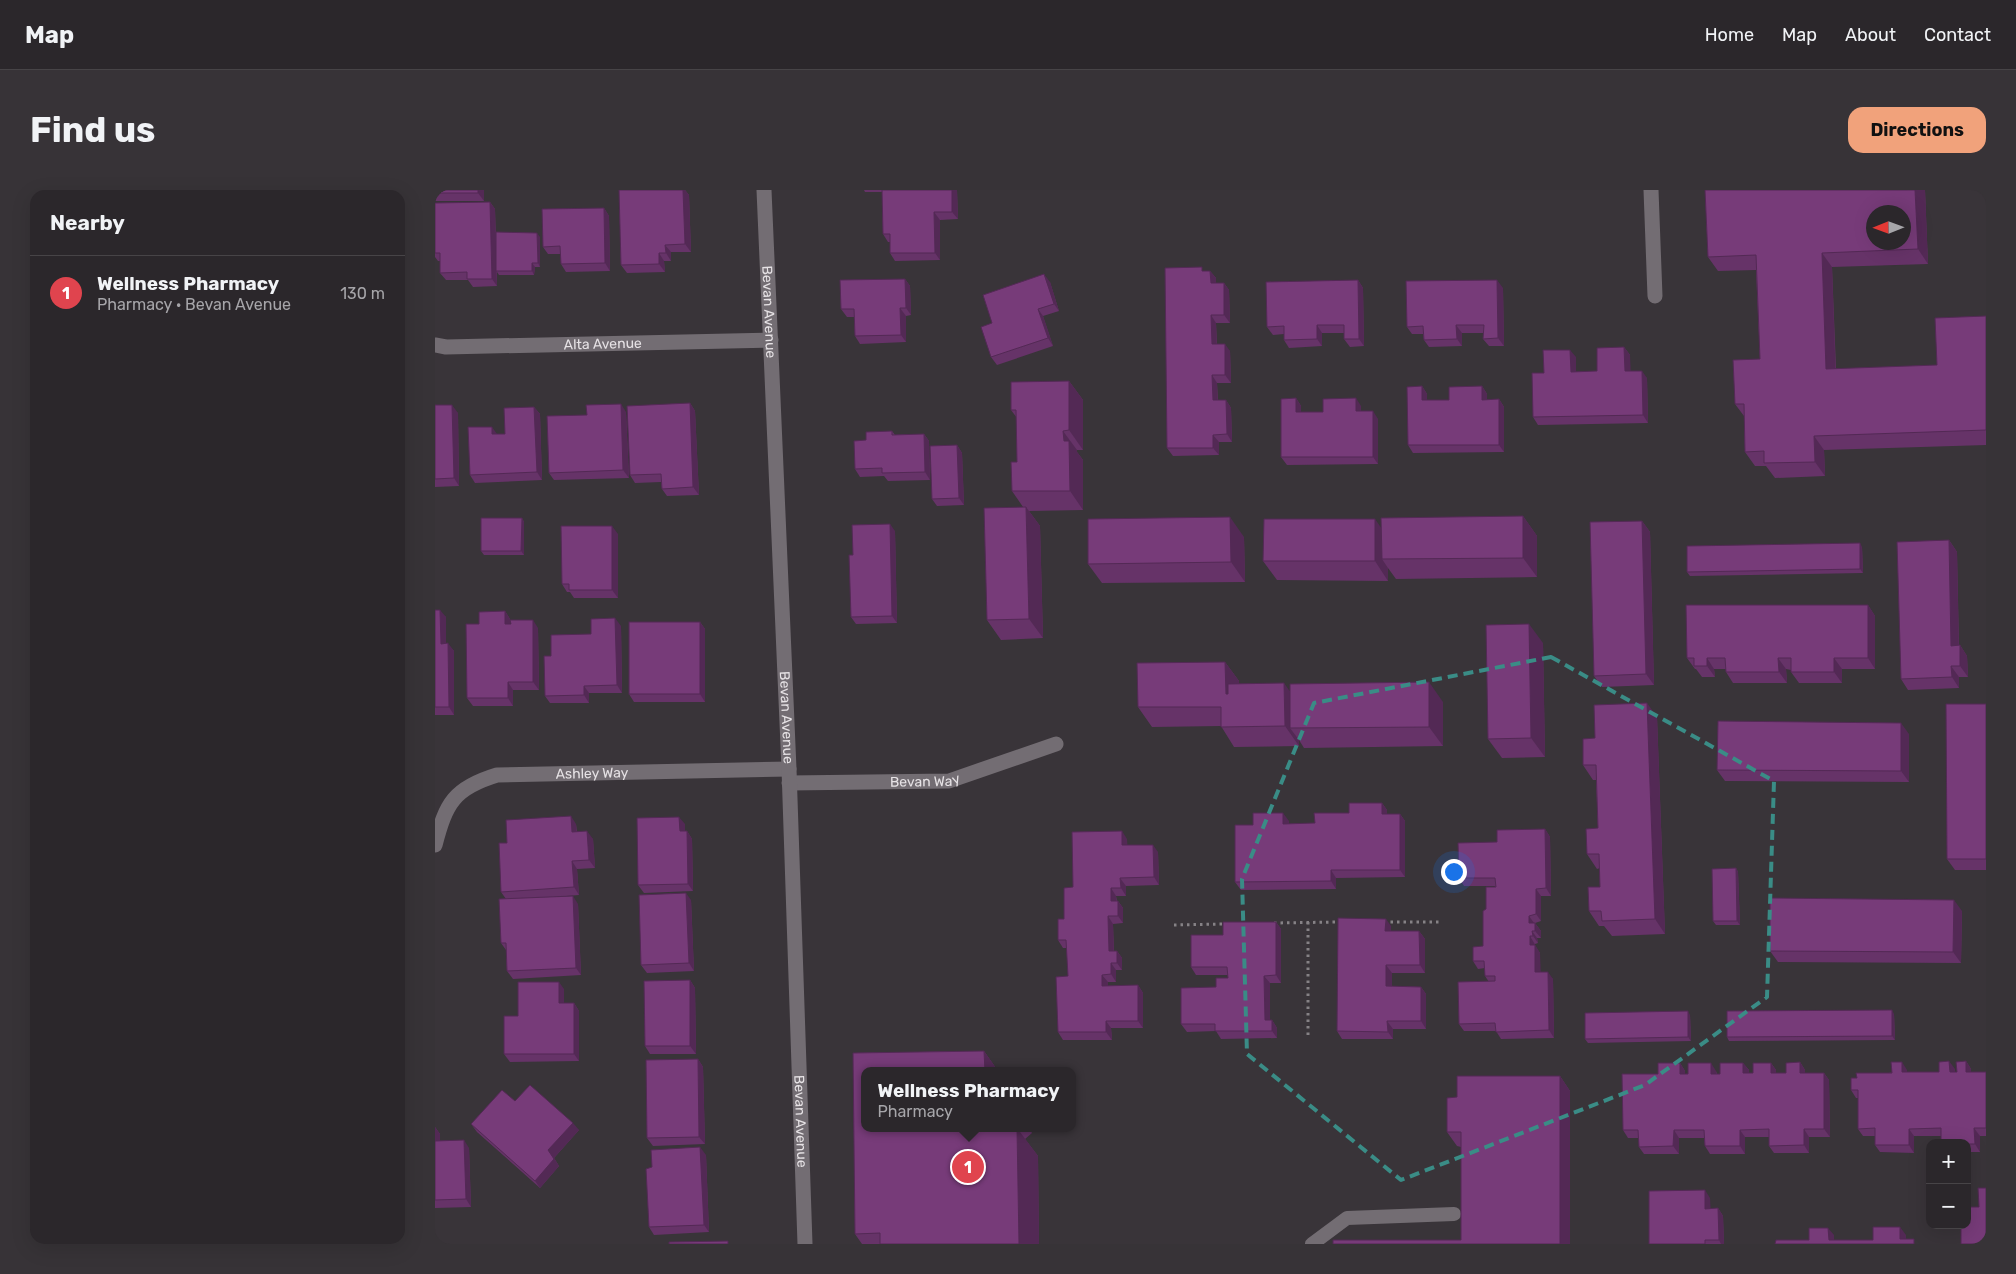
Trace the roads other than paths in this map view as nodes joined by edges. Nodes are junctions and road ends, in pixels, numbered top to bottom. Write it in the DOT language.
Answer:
graph roads {
  1 [pos="764,190"];
  2 [pos="1651,190"];
  3 [pos="1655,296"];
  4 [pos="771,340"];
  5 [pos="435,345"];
  6 [pos="1056,744"];
  7 [pos="789,776"];
  8 [pos="435,844"];
  9 [pos="1455,1214"];
  10 [pos="805,1244"];
  11 [pos="1312,1244"];
  1 -- 4 [label="street, Bevan Avenue"];
  2 -- 3 [label="street"];
  4 -- 5 [label="street, Alta Avenue"];
  4 -- 7 [label="street, Bevan Avenue"];
  6 -- 7 [label="street, Bevan Way"];
  7 -- 8 [label="street, Ashley Way"];
  7 -- 10 [label="street, Bevan Avenue"];
  9 -- 11 [label="lane"];
}
